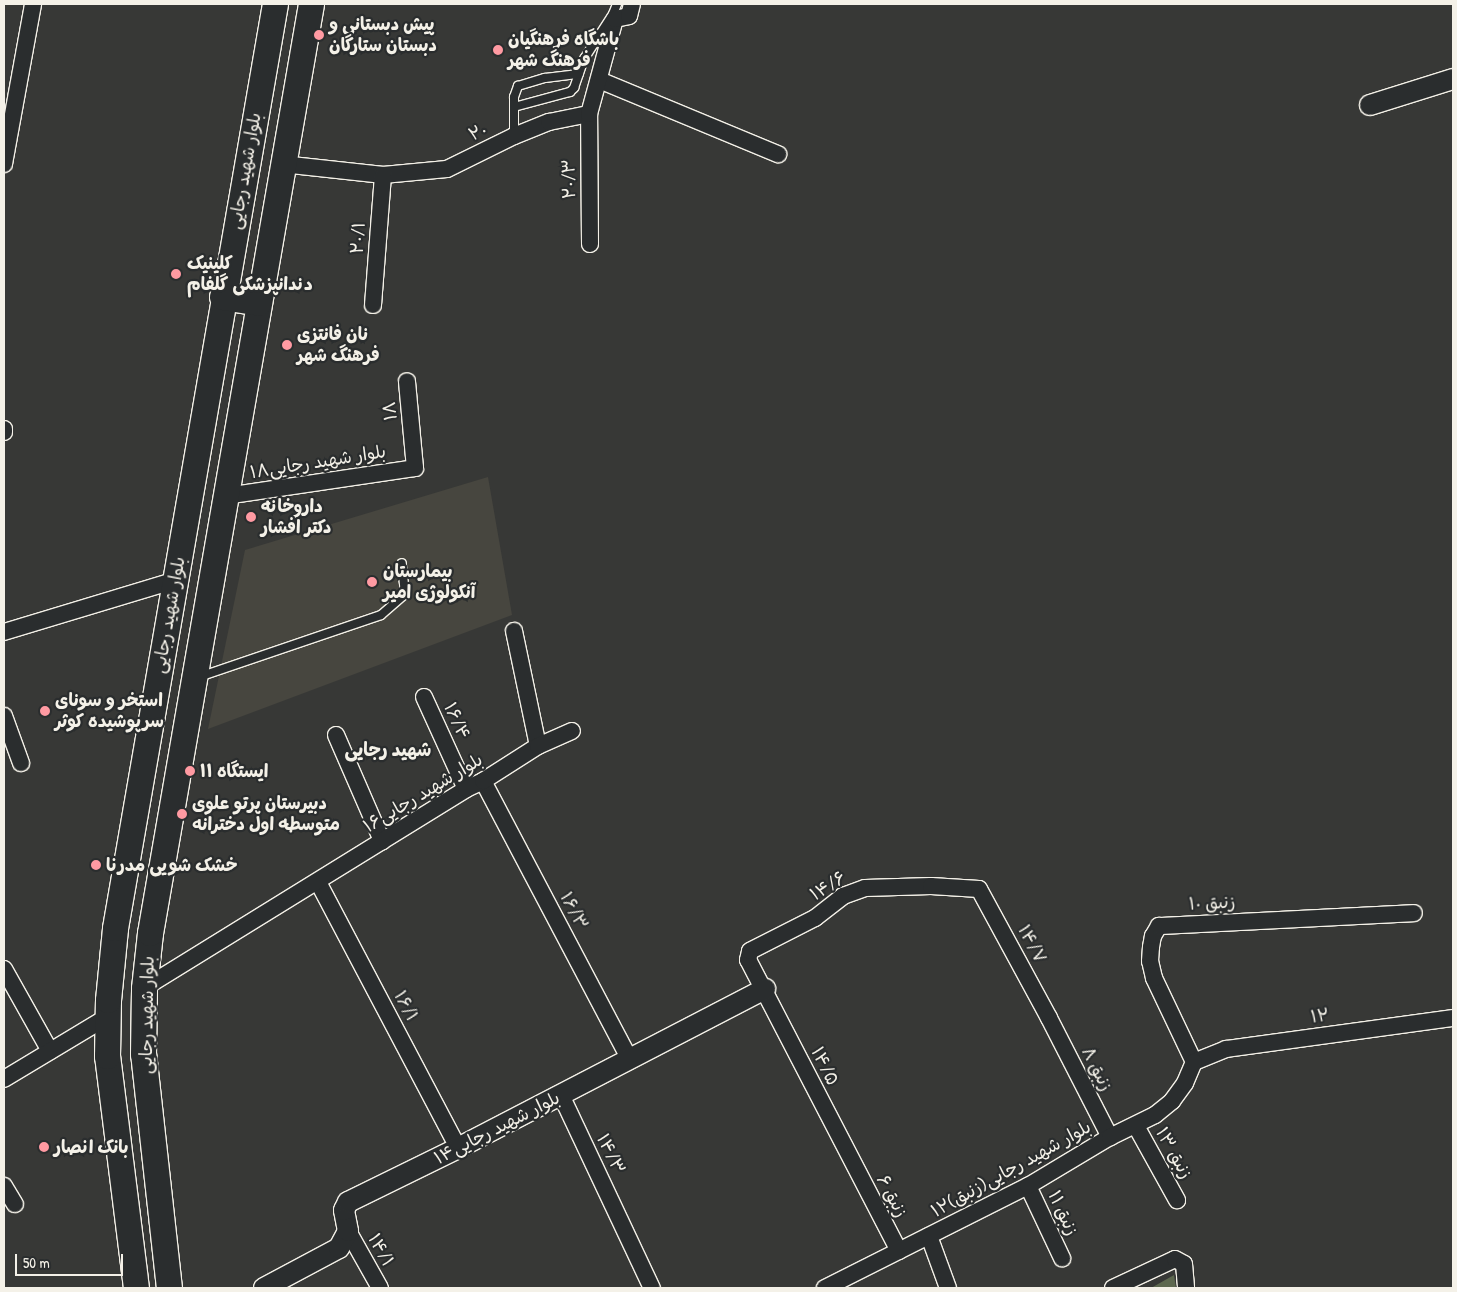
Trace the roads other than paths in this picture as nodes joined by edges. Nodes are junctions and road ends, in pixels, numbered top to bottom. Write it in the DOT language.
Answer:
graph roads {
  1 [pos="32,4"];
  2 [pos="275,4"];
  3 [pos="311,4"];
  4 [pos="632,4"];
  5 [pos="616,11"];
  6 [pos="579,74"];
  7 [pos="1453,79"];
  8 [pos="599,80"];
  9 [pos="1370,106"];
  10 [pos="514,107"];
  11 [pos="589,114"];
  12 [pos="514,136"];
  13 [pos="778,154"];
  14 [pos="4,164"];
  15 [pos="282,164"];
  16 [pos="383,175"];
  17 [pos="590,244"];
  18 [pos="223,297"];
  19 [pos="259,303"];
  20 [pos="373,305"];
  21 [pos="407,381"];
  22 [pos="415,468"];
  23 [pos="226,496"];
  24 [pos="402,563"];
  25 [pos="176,580"];
  26 [pos="514,631"];
  27 [pos="4,632"];
  28 [pos="194,678"];
  29 [pos="424,698"];
  30 [pos="4,716"];
  31 [pos="572,731"];
  32 [pos="336,736"];
  33 [pos="538,746"];
  34 [pos="21,763"];
  35 [pos="483,781"];
  36 [pos="466,789"];
  37 [pos="382,841"];
  38 [pos="318,882"];
  39 [pos="979,889"];
  40 [pos="1414,913"];
  41 [pos="4,969"];
  42 [pos="144,988"];
  43 [pos="765,989"];
  44 [pos="107,1017"];
  45 [pos="1049,1018"];
  46 [pos="1453,1018"];
  47 [pos="50,1051"];
  48 [pos="630,1060"];
  49 [pos="1194,1062"];
  50 [pos="4,1079"];
  51 [pos="561,1095"];
  52 [pos="1136,1126"];
  53 [pos="1110,1137"];
  54 [pos="458,1148"];
  55 [pos="850,1161"];
  56 [pos="4,1186"];
  57 [pos="1028,1186"];
  58 [pos="1178,1200"];
  59 [pos="15,1204"];
  60 [pos="348,1231"];
  61 [pos="929,1236"];
  62 [pos="899,1251"];
  63 [pos="1062,1258"];
  64 [pos="136,1288"];
  65 [pos="169,1288"];
  66 [pos="264,1288"];
  67 [pos="380,1288"];
  68 [pos="652,1288"];
  69 [pos="827,1288"];
  70 [pos="948,1288"];
  71 [pos="1113,1288"];
  72 [pos="1186,1288"];
  1 -- 14 [label="street"];
  2 -- 18 [label="main road, بلوار شهید رجایی"];
  3 -- 15 [label="main road, بلوار شهید رجایی"];
  4 -- 5 [label="street"];
  5 -- 6 [label="lane"];
  5 -- 8 [label="street, ۲۰/۳"];
  6 -- 10 [label="lane"];
  6 -- 10 [label="lane"];
  7 -- 9 [label="street"];
  8 -- 11 [label="street, ۲۰/۳"];
  8 -- 13 [label="street"];
  10 -- 12 [label="lane"];
  11 -- 12 [label="street, ۲۰"];
  11 -- 17 [label="street, ۲۰/۳"];
  12 -- 16 [label="street, ۲۰"];
  15 -- 16 [label="street, ۲۰"];
  15 -- 19 [label="main road, بلوار شهید رجایی"];
  16 -- 20 [label="street, ۲۰/۱"];
  18 -- 19 [label="highway"];
  18 -- 25 [label="main road, بلوار شهید رجایی"];
  19 -- 23 [label="main road, بلوار شهید رجایی"];
  21 -- 22 [label="street, ۱۸"];
  22 -- 23 [label="street, بلوار شهید رجایی۱۸"];
  23 -- 28 [label="main road, بلوار شهید رجایی"];
  24 -- 28 [label="lane"];
  25 -- 27 [label="street"];
  25 -- 44 [label="main road, بلوار شهید رجایی"];
  26 -- 33 [label="street"];
  28 -- 42 [label="main road, بلوار شهید رجایی"];
  29 -- 36 [label="street, ۱۶/۴"];
  30 -- 34 [label="street"];
  31 -- 33 [label="street, بلوار شهید رجایی۱۶"];
  32 -- 37 [label="street"];
  33 -- 35 [label="street, بلوار شهید رجایی۱۶"];
  35 -- 36 [label="street, بلوار شهید رجایی۱۶"];
  35 -- 48 [label="street, ۱۶/۳"];
  36 -- 37 [label="street, بلوار شهید رجایی۱۶"];
  37 -- 38 [label="street, بلوار شهید رجایی۱۶"];
  38 -- 42 [label="street, بلوار شهید رجایی۱۶"];
  38 -- 54 [label="street, ۱۶/۱"];
  39 -- 43 [label="street, ۱۴/۶"];
  39 -- 45 [label="street, ۱۴/۷"];
  40 -- 49 [label="street, زنبق ۱۰"];
  41 -- 47 [label="street"];
  42 -- 65 [label="main road, بلوار شهید رجایی"];
  43 -- 48 [label="street, بلوار شهید رجایی۱۴"];
  43 -- 55 [label="street, ۱۴/۵"];
  44 -- 47 [label="street"];
  44 -- 64 [label="main road, بلوار شهید رجایی"];
  45 -- 53 [label="street, زنبق ۸"];
  46 -- 49 [label="street, ۱۲"];
  47 -- 50 [label="street"];
  48 -- 51 [label="street, بلوار شهید رجایی۱۴"];
  49 -- 52 [label="street, ۱۲بلوار شهید رجایی(زنبق)"];
  51 -- 54 [label="street, بلوار شهید رجایی۱۴"];
  51 -- 68 [label="street, ۱۴/۳"];
  52 -- 53 [label="street, ۱۲بلوار شهید رجایی(زنبق)"];
  52 -- 58 [label="street, زنبق ۱۳"];
  53 -- 57 [label="street, ۱۲بلوار شهید رجایی(زنبق)"];
  54 -- 60 [label="street, بلوار شهید رجایی۱۴"];
  55 -- 62 [label="street, زنبق ۶"];
  56 -- 59 [label="street"];
  57 -- 61 [label="street, ۱۲بلوار شهید رجایی(زنبق)"];
  57 -- 63 [label="street, زنبق ۱۱"];
  60 -- 66 [label="street"];
  60 -- 67 [label="street, ۱۴/۱"];
  61 -- 62 [label="street, ۱۲بلوار شهید رجایی(زنبق)"];
  61 -- 70 [label="street"];
  62 -- 69 [label="street, ۱۲بلوار شهید رجایی(زنبق)"];
  71 -- 72 [label="street"];
}
